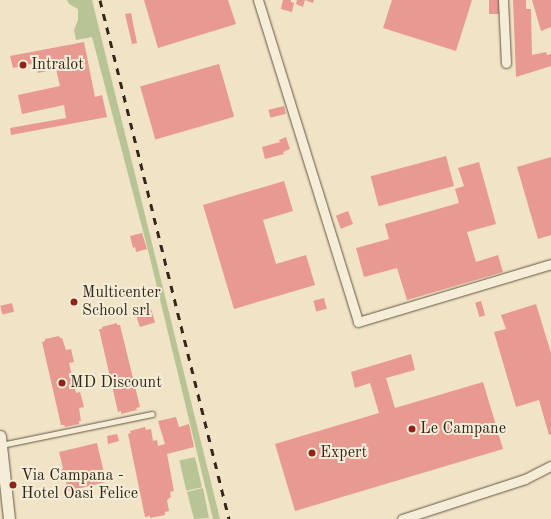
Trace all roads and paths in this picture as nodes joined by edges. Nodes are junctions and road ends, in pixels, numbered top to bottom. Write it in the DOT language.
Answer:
graph roads {
  1 [pos="258,0"];
  2 [pos="503,0"];
  3 [pos="506,63"];
  4 [pos="551,264"];
  5 [pos="152,414"];
  6 [pos="1,440"];
  7 [pos="551,466"];
  8 [pos="9,519"];
  9 [pos="402,519"];
  1 -- 4 [label="street"];
  2 -- 3 [label="street"];
  5 -- 6 [label="lane"];
  6 -- 8 [label="street"];
  7 -- 9 [label="street"];
}
